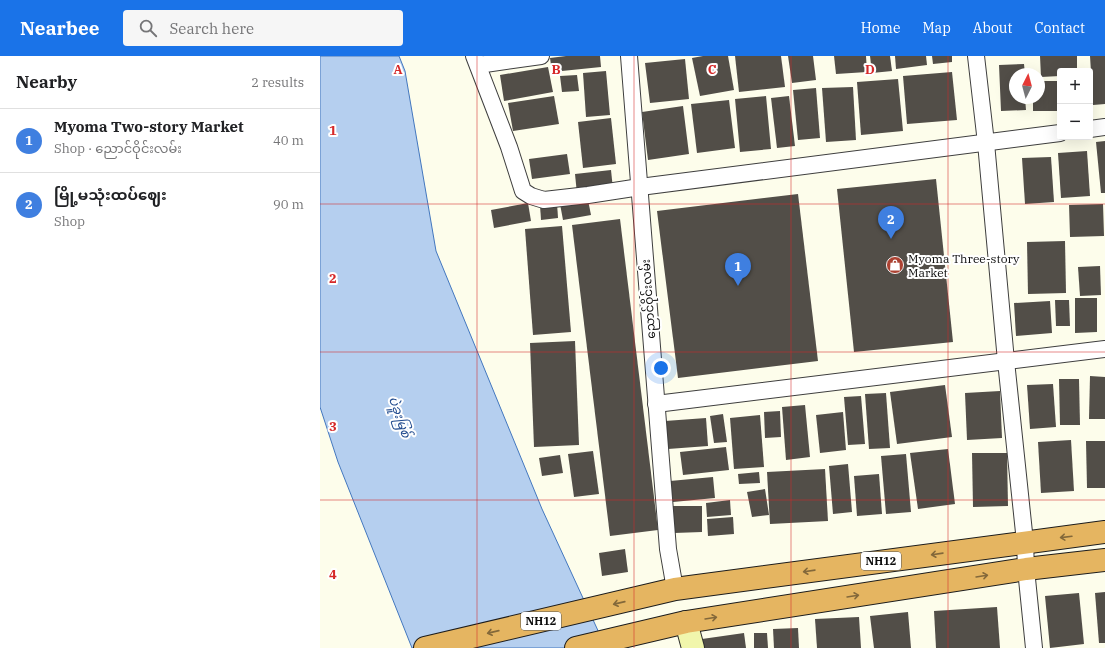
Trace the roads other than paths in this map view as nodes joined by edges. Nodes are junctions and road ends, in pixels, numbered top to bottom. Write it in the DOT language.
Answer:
graph roads {
  1 [pos="542,56"];
  2 [pos="629,56"];
  3 [pos="976,56"];
  4 [pos="476,60"];
  5 [pos="1105,127"];
  6 [pos="1093,129"];
  7 [pos="1057,133"];
  8 [pos="986,143"];
  9 [pos="640,187"];
  10 [pos="1105,349"];
  11 [pos="1006,361"];
  12 [pos="656,404"];
  13 [pos="1105,532"];
  14 [pos="1025,542"];
  15 [pos="1105,560"];
  16 [pos="1026,569"];
  17 [pos="666,592"];
  18 [pos="686,622"];
  19 [pos="424,648"];
  20 [pos="576,648"];
  21 [pos="693,648"];
  22 [pos="1034,648"];
  1 -- 4 [label="street"];
  2 -- 9 [label="street, ညောင်ဝိုင်းလမ်း"];
  3 -- 8 [label="street"];
  4 -- 9 [label="street"];
  5 -- 6 [label="street"];
  7 -- 8 [label="street"];
  8 -- 9 [label="street"];
  8 -- 11 [label="street"];
  9 -- 12 [label="street, ညောင်ဝိုင်းလမ်း"];
  10 -- 11 [label="street"];
  11 -- 12 [label="street"];
  11 -- 14 [label="street"];
  12 -- 17 [label="street, ညောင်ဝိုင်းလမ်း"];
  13 -- 14 [label="highway, NH12, one-way"];
  14 -- 16 [label="street"];
  14 -- 17 [label="highway, NH12, one-way"];
  15 -- 16 [label="highway"];
  18 -- 16 [label="highway, one-way"];
  16 -- 22 [label="street"];
  17 -- 19 [label="highway, NH12, one-way"];
  18 -- 20 [label="highway"];
  18 -- 21 [label="street"];
}
